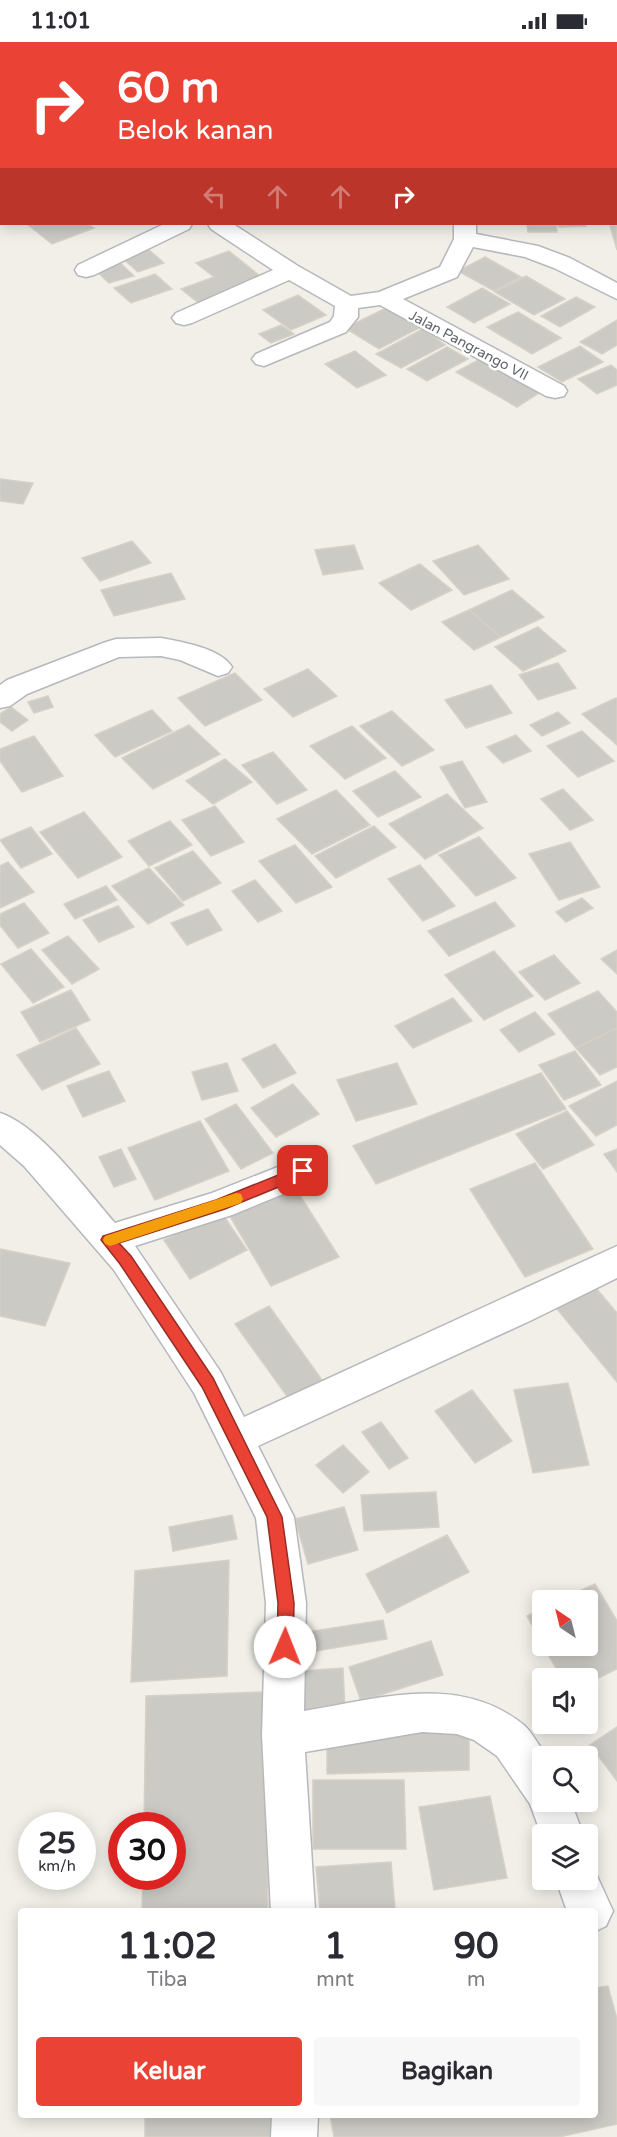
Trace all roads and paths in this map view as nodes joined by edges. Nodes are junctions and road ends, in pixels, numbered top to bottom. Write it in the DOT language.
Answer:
graph roads {
  1 [pos="179,225"];
  2 [pos="221,225"];
  3 [pos="465,231"];
  4 [pos="86,270"];
  5 [pos="290,271"];
  6 [pos="617,292"];
  7 [pos="337,298"];
  8 [pos="384,298"];
  9 [pos="184,318"];
  10 [pos="264,358"];
  11 [pos="555,391"];
  12 [pos="218,667"];
  13 [pos="0,699"];
  14 [pos="0,1126"];
  15 [pos="303,1171"];
  16 [pos="108,1240"];
  17 [pos="617,1261"];
  18 [pos="236,1438"];
  19 [pos="283,1734"];
  20 [pos="532,1772"];
  21 [pos="580,1890"];
  22 [pos="293,1908"];
  23 [pos="589,1908"];
  24 [pos="598,1915"];
  25 [pos="617,1921"];
  26 [pos="295,2118"];
  27 [pos="294,2137"];
  1 -- 4 [label="street"];
  2 -- 5 [label="street"];
  3 -- 6 [label="street"];
  3 -- 8 [label="street"];
  5 -- 7 [label="street"];
  5 -- 9 [label="street"];
  7 -- 8 [label="street"];
  7 -- 10 [label="street"];
  8 -- 11 [label="street, Jalan Pangrango VII"];
  12 -- 13 [label="street"];
  14 -- 16 [label="street"];
  15 -- 16 [label="street"];
  16 -- 18 [label="street"];
  17 -- 18 [label="street"];
  18 -- 19 [label="street"];
  19 -- 20 [label="street"];
  19 -- 22 [label="street"];
  21 -- 23 [label="street"];
  24 -- 25 [label="street"];
  26 -- 27 [label="street"];
}
